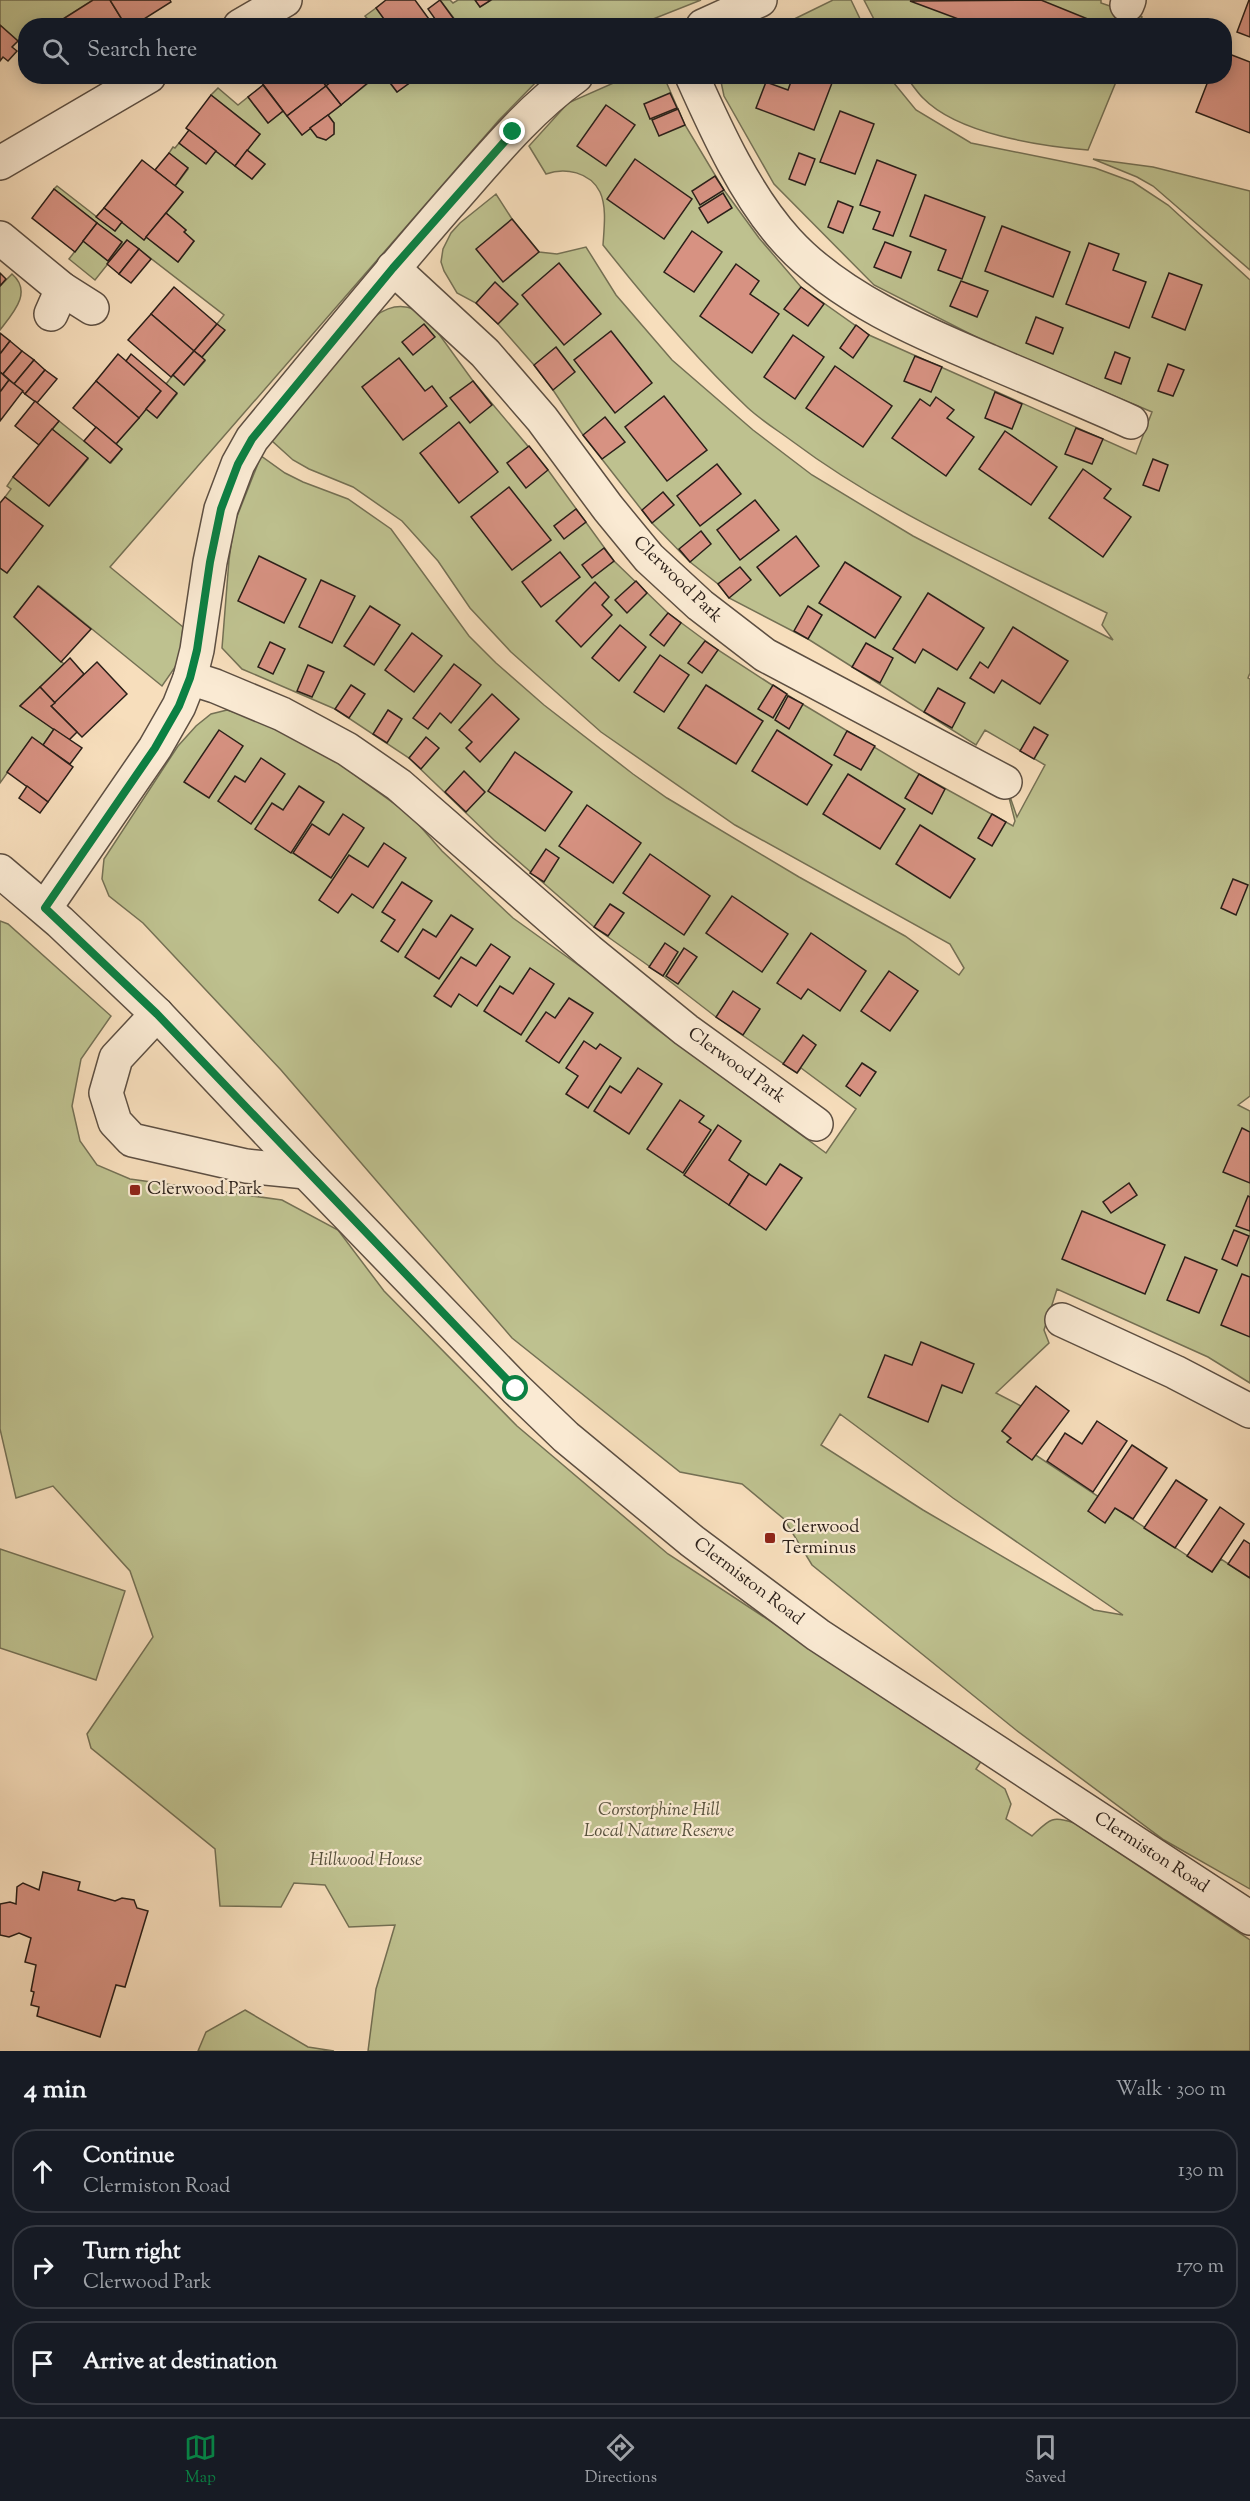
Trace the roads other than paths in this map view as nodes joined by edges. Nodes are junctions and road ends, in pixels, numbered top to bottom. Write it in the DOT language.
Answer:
graph roads {
  1 [pos="285,0"];
  2 [pos="759,0"];
  3 [pos="238,16"];
  4 [pos="720,18"];
  5 [pos="135,84"];
  6 [pos="566,84"];
  7 [pos="696,84"];
  8 [pos="0,164"];
  9 [pos="0,238"];
  10 [pos="393,268"];
  11 [pos="92,308"];
  12 [pos="1131,422"];
  13 [pos="190,678"];
  14 [pos="1005,782"];
  15 [pos="0,871"];
  16 [pos="45,908"];
  17 [pos="157,1014"];
  18 [pos="816,1124"];
  19 [pos="306,1172"];
  20 [pos="1078,1335"];
  21 [pos="1250,1411"];
  22 [pos="1250,1918"];
  1 -- 3 [label="street"];
  2 -- 4 [label="street"];
  5 -- 8 [label="street"];
  6 -- 10 [label="street"];
  7 -- 12 [label="street"];
  9 -- 11 [label="street"];
  10 -- 13 [label="street"];
  10 -- 14 [label="street, Clerwood Park"];
  13 -- 16 [label="street"];
  13 -- 18 [label="street, Clerwood Park"];
  15 -- 16 [label="street, Clermiston Road"];
  16 -- 17 [label="street, Clermiston Road"];
  17 -- 19 [label="street, Clermiston Road"];
  17 -- 19 [label="street"];
  19 -- 22 [label="street, Clermiston Road"];
  20 -- 21 [label="street"];
}
